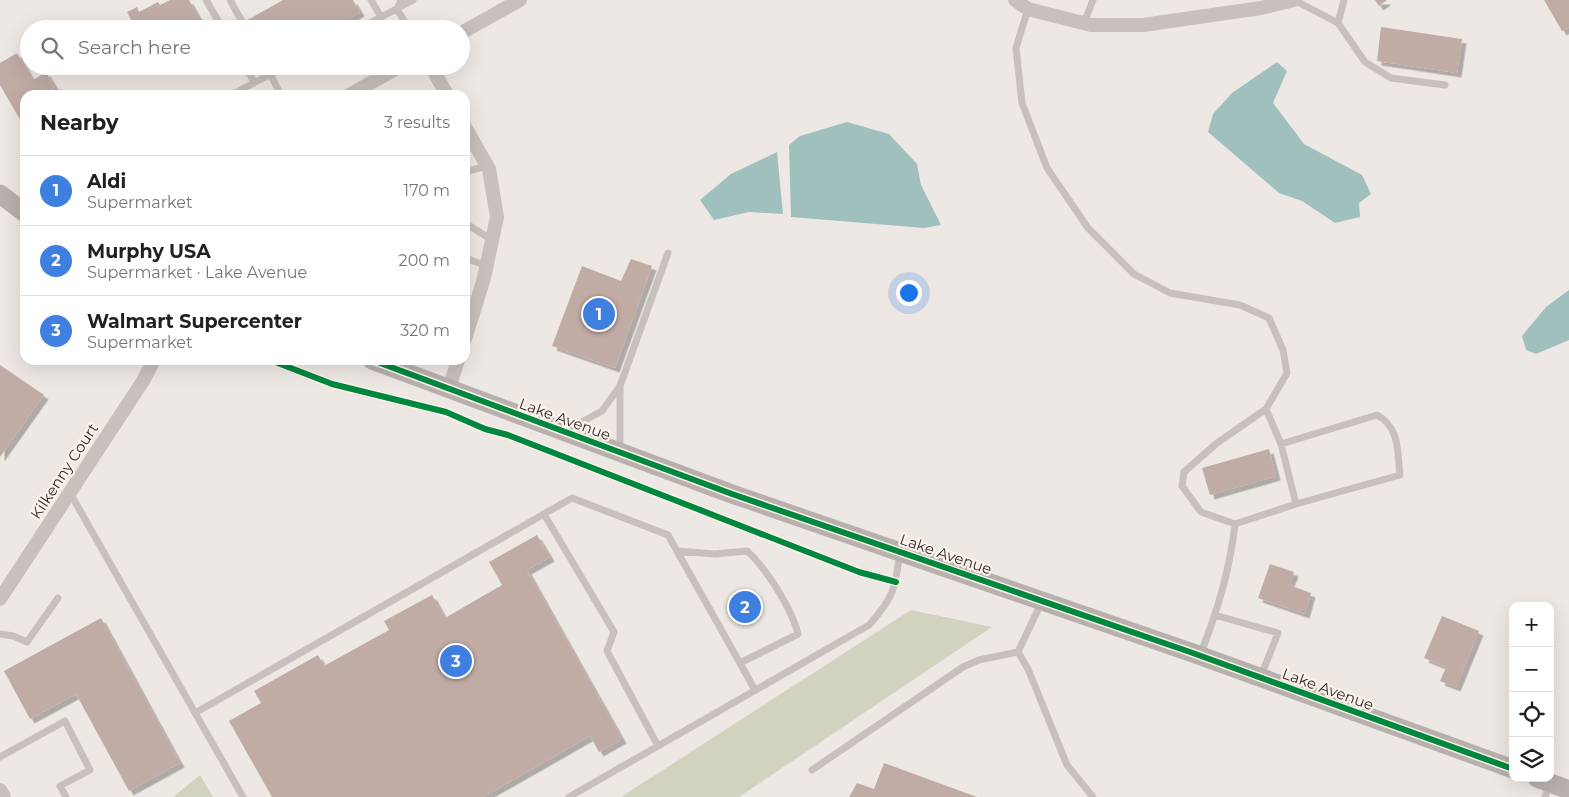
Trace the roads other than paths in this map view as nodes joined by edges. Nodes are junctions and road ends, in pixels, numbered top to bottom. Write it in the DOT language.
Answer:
graph roads {
  1 [pos="206,0"];
  2 [pos="371,0"];
  3 [pos="401,0"];
  4 [pos="413,0"];
  5 [pos="520,0"];
  6 [pos="1015,0"];
  7 [pos="1093,0"];
  8 [pos="1294,0"];
  9 [pos="1344,0"];
  10 [pos="233,1"];
  11 [pos="397,9"];
  12 [pos="1028,9"];
  13 [pos="381,17"];
  14 [pos="218,20"];
  15 [pos="242,20"];
  16 [pos="376,20"];
  17 [pos="404,20"];
  18 [pos="1084,23"];
  19 [pos="1338,23"];
  20 [pos="470,28"];
  21 [pos="250,75"];
  22 [pos="268,75"];
  23 [pos="271,75"];
  24 [pos="385,75"];
  25 [pos="436,75"];
  26 [pos="254,82"];
  27 [pos="1445,85"];
  28 [pos="240,90"];
  29 [pos="278,90"];
  30 [pos="358,90"];
  31 [pos="444,90"];
  32 [pos="470,136"];
  33 [pos="487,166"];
  34 [pos="470,171"];
  35 [pos="0,194"];
  36 [pos="20,209"];
  37 [pos="470,225"];
  38 [pos="492,240"];
  39 [pos="668,253"];
  40 [pos="470,260"];
  41 [pos="487,266"];
  42 [pos="470,322"];
  43 [pos="151,365"];
  44 [pos="385,365"];
  45 [pos="456,365"];
  46 [pos="620,386"];
  47 [pos="449,389"];
  48 [pos="1266,409"];
  49 [pos="565,432"];
  50 [pos="1281,444"];
  51 [pos="620,453"];
  52 [pos="70,493"];
  53 [pos="1296,504"];
  54 [pos="544,514"];
  55 [pos="1235,524"];
  56 [pos="676,551"];
  57 [pos="900,552"];
  58 [pos="58,598"];
  59 [pos="0,599"];
  60 [pos="1042,600"];
  61 [pos="1215,615"];
  62 [pos="0,634"];
  63 [pos="1018,652"];
  64 [pos="1200,655"];
  65 [pos="740,663"];
  66 [pos="1260,677"];
  67 [pos="756,690"];
  68 [pos="195,713"];
  69 [pos="658,746"];
  70 [pos="0,757"];
  71 [pos="1509,768"];
  72 [pos="812,770"];
  73 [pos="1544,786"];
  74 [pos="0,790"];
  75 [pos="1569,790"];
  76 [pos="4,797"];
  77 [pos="66,797"];
  78 [pos="243,797"];
  79 [pos="569,797"];
  80 [pos="1093,797"];
  1 -- 14 [label="lane"];
  2 -- 13 [label="lane"];
  3 -- 11 [label="lane"];
  4 -- 11 [label="lane"];
  5 -- 20 [label="street"];
  6 -- 12 [label="street"];
  7 -- 18 [label="lane"];
  8 -- 18 [label="street"];
  8 -- 19 [label="lane"];
  9 -- 19 [label="lane"];
  10 -- 15 [label="lane"];
  11 -- 13 [label="lane"];
  11 -- 17 [label="lane"];
  12 -- 18 [label="street"];
  12 -- 48 [label="lane"];
  13 -- 16 [label="lane"];
  19 -- 27 [label="lane"];
  21 -- 26 [label="lane"];
  22 -- 26 [label="lane"];
  23 -- 29 [label="lane"];
  24 -- 30 [label="street"];
  25 -- 31 [label="street"];
  26 -- 28 [label="lane"];
  32 -- 33 [label="street"];
  33 -- 34 [label="lane"];
  33 -- 38 [label="street"];
  35 -- 36 [label="street"];
  37 -- 38 [label="lane"];
  38 -- 41 [label="street"];
  39 -- 46 [label="lane"];
  40 -- 41 [label="lane"];
  41 -- 42 [label="street"];
  43 -- 52 [label="street, Kilkenny Court"];
  44 -- 47 [label="street, Lake Avenue"];
  45 -- 47 [label="street"];
  46 -- 49 [label="lane"];
  46 -- 51 [label="lane"];
  47 -- 49 [label="street, Lake Avenue"];
  48 -- 50 [label="lane"];
  48 -- 55 [label="lane"];
  49 -- 51 [label="street, Lake Avenue"];
  50 -- 53 [label="lane"];
  50 -- 53 [label="lane"];
  51 -- 57 [label="street, Lake Avenue"];
  52 -- 59 [label="street, Kilkenny Court"];
  52 -- 68 [label="lane"];
  53 -- 55 [label="lane"];
  54 -- 56 [label="lane"];
  54 -- 68 [label="lane"];
  54 -- 69 [label="lane"];
  55 -- 61 [label="lane"];
  56 -- 65 [label="lane"];
  56 -- 65 [label="lane"];
  57 -- 60 [label="street, Lake Avenue"];
  57 -- 67 [label="lane"];
  58 -- 62 [label="lane"];
  60 -- 63 [label="lane"];
  60 -- 64 [label="street, Lake Avenue"];
  61 -- 64 [label="lane"];
  61 -- 66 [label="lane"];
  63 -- 72 [label="lane"];
  63 -- 80 [label="lane"];
  64 -- 66 [label="street, Lake Avenue"];
  65 -- 67 [label="lane"];
  66 -- 71 [label="street, Lake Avenue"];
  67 -- 69 [label="lane"];
  68 -- 78 [label="lane"];
  69 -- 79 [label="lane"];
  70 -- 77 [label="lane"];
  73 -- 75 [label="street"];
  74 -- 76 [label="street"];
}
